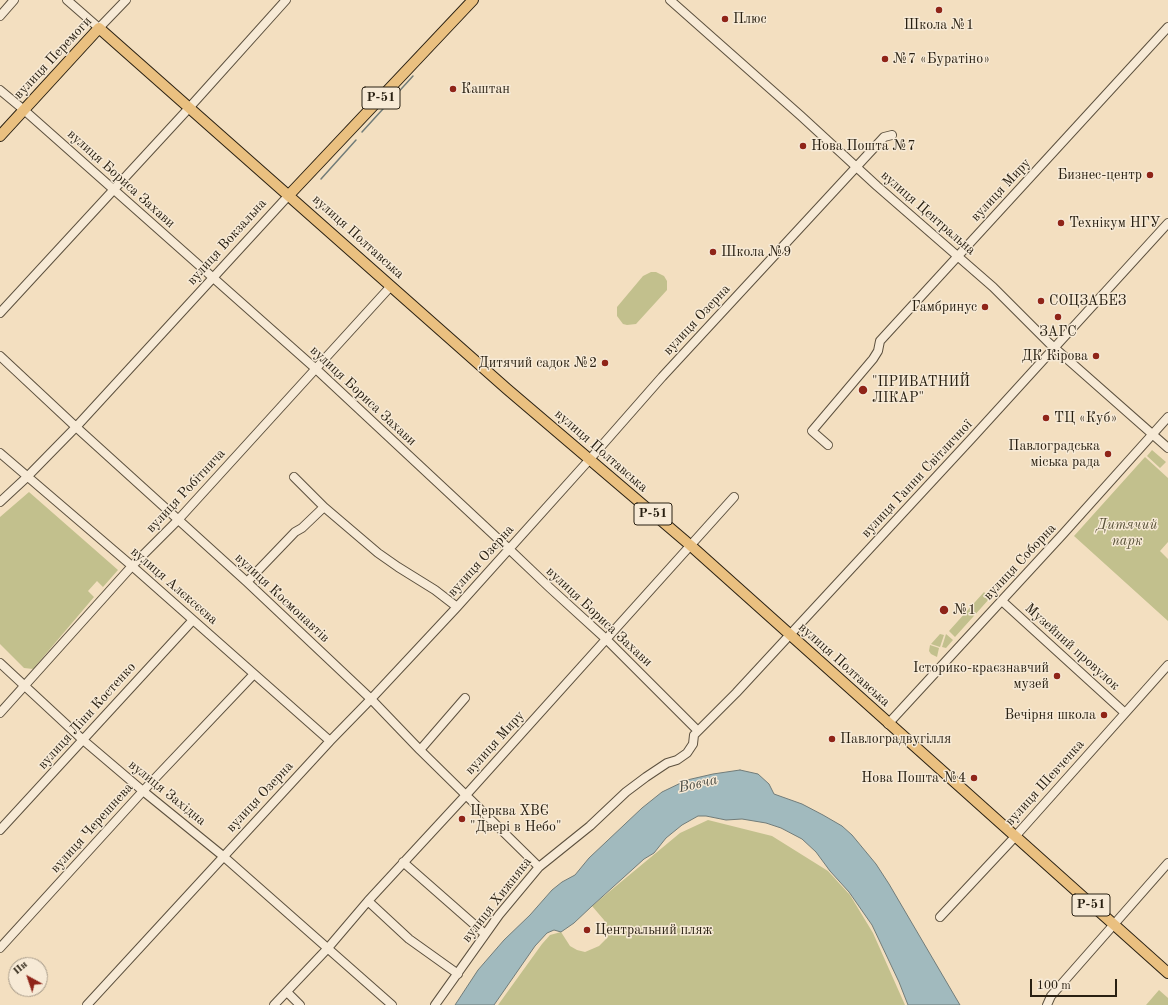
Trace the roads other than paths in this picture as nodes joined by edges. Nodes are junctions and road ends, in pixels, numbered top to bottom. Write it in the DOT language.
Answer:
graph roads {
  1 [pos="14,0"];
  2 [pos="67,0"];
  3 [pos="126,0"];
  4 [pos="286,0"];
  5 [pos="473,0"];
  6 [pos="670,0"];
  7 [pos="0,16"];
  8 [pos="1168,27"];
  9 [pos="99,28"];
  10 [pos="0,90"];
  11 [pos="189,108"];
  12 [pos="24,110"];
  13 [pos="892,135"];
  14 [pos="0,136"];
  15 [pos="857,167"];
  16 [pos="114,190"];
  17 [pos="289,195"];
  18 [pos="1168,222"];
  19 [pos="957,256"];
  20 [pos="213,278"];
  21 [pos="392,286"];
  22 [pos="0,313"];
  23 [pos="1054,348"];
  24 [pos="0,356"];
  25 [pos="316,369"];
  26 [pos="1168,417"];
  27 [pos="76,427"];
  28 [pos="1153,434"];
  29 [pos="828,445"];
  30 [pos="1168,448"];
  31 [pos="0,453"];
  32 [pos="590,459"];
  33 [pos="27,477"];
  34 [pos="294,477"];
  35 [pos="734,497"];
  36 [pos="0,502"];
  37 [pos="324,507"];
  38 [pos="178,520"];
  39 [pos="690,546"];
  40 [pos="509,549"];
  41 [pos="132,566"];
  42 [pos="247,582"];
  43 [pos="1002,601"];
  44 [pos="457,607"];
  45 [pos="193,620"];
  46 [pos="790,635"];
  47 [pos="606,639"];
  48 [pos="0,663"];
  49 [pos="1168,665"];
  50 [pos="254,674"];
  51 [pos="25,686"];
  52 [pos="465,698"];
  53 [pos="371,699"];
  54 [pos="0,712"];
  55 [pos="1125,713"];
  56 [pos="888,724"];
  57 [pos="698,731"];
  58 [pos="83,740"];
  59 [pos="330,741"];
  60 [pos="420,750"];
  61 [pos="143,791"];
  62 [pos="466,795"];
  63 [pos="0,830"];
  64 [pos="1015,836"];
  65 [pos="223,856"];
  66 [pos="403,862"];
  67 [pos="1168,863"];
  68 [pos="539,867"];
  69 [pos="368,901"];
  70 [pos="940,917"];
  71 [pos="1113,924"];
  72 [pos="486,934"];
  73 [pos="0,948"];
  74 [pos="328,948"];
  75 [pos="1168,973"];
  76 [pos="458,974"];
  77 [pos="287,992"];
  78 [pos="87,1005"];
  79 [pos="274,1005"];
  80 [pos="300,1005"];
  81 [pos="392,1005"];
  82 [pos="435,1005"];
  83 [pos="1047,1005"];
  1 -- 7 [label="street"];
  2 -- 9 [label="street, вулиця Полтавська"];
  3 -- 9 [label="street, вулиця Перемоги"];
  4 -- 11 [label="street"];
  5 -- 17 [label="main road, вулиця Вокзальна / Р-51"];
  6 -- 15 [label="street, вулиця Центральна"];
  8 -- 19 [label="street, вулиця Миру"];
  9 -- 11 [label="main road, вулиця Полтавська"];
  9 -- 12 [label="main road, вулиця Перемоги"];
  10 -- 12 [label="street, вулиця Бориса Захави"];
  11 -- 16 [label="street"];
  11 -- 17 [label="main road, вулиця Полтавська"];
  12 -- 14 [label="main road, вулиця Перемоги"];
  12 -- 16 [label="street, вулиця Бориса Захави"];
  13 -- 15 [label="street, вулиця Озерна"];
  15 -- 19 [label="street, вулиця Центральна"];
  15 -- 32 [label="street, вулиця Озерна"];
  16 -- 20 [label="street, вулиця Бориса Захави"];
  16 -- 22 [label="street"];
  17 -- 20 [label="street, вулиця Вокзальна"];
  17 -- 21 [label="main road, вулиця Полтавська / Р-51"];
  18 -- 23 [label="street, вулиця Ганни Світличної"];
  19 -- 23 [label="street, вулиця Центральна"];
  19 -- 29 [label="street, вулиця Миру"];
  20 -- 25 [label="street, вулиця Бориса Захави"];
  20 -- 27 [label="street, вулиця Вокзальна"];
  21 -- 25 [label="street, вулиця Робітнича"];
  21 -- 32 [label="main road, вулиця Полтавська / Р-51"];
  23 -- 28 [label="street, вулиця Центральна"];
  23 -- 46 [label="street, вулиця Ганни Світличної"];
  24 -- 27 [label="street, вулиця Космонавтів"];
  25 -- 38 [label="street, вулиця Робітнича"];
  25 -- 40 [label="street, вулиця Бориса Захави"];
  26 -- 28 [label="street, вулиця Соборна"];
  27 -- 33 [label="street, вулиця Вокзальна"];
  27 -- 38 [label="street, вулиця Космонавтів"];
  28 -- 30 [label="street, вулиця Центральна"];
  28 -- 43 [label="street, вулиця Соборна"];
  31 -- 33 [label="street, вулиця Алєксєєва"];
  32 -- 39 [label="main road, вулиця Полтавська / Р-51"];
  32 -- 40 [label="street, вулиця Озерна"];
  33 -- 36 [label="street, вулиця Вокзальна"];
  33 -- 41 [label="street, вулиця Алєксєєва"];
  34 -- 37 [label="street"];
  35 -- 39 [label="street, вулиця Миру"];
  37 -- 42 [label="street"];
  37 -- 44 [label="street"];
  38 -- 41 [label="street, вулиця Робітнича"];
  38 -- 42 [label="street, вулиця Космонавтів"];
  39 -- 46 [label="main road, вулиця Полтавська / Р-51"];
  39 -- 47 [label="street, вулиця Миру"];
  40 -- 44 [label="street, вулиця Озерна"];
  40 -- 47 [label="street, вулиця Бориса Захави"];
  41 -- 45 [label="street, вулиця Алєксєєва"];
  41 -- 51 [label="street, вулиця Робітнича"];
  42 -- 53 [label="street, вулиця Космонавтів"];
  43 -- 55 [label="street, Музейний провулок"];
  43 -- 56 [label="street, вулиця Соборна"];
  44 -- 53 [label="street, вулиця Озерна"];
  45 -- 50 [label="street, вулиця Алєксєєва"];
  45 -- 58 [label="street, вулиця Ліни Костенко"];
  46 -- 56 [label="main road, вулиця Полтавська / Р-51"];
  46 -- 57 [label="street, вулиця Ганни Світличної"];
  47 -- 57 [label="street, вулиця Бориса Захави"];
  47 -- 62 [label="street, вулиця Миру"];
  48 -- 51 [label="street, вулиця Західна"];
  49 -- 55 [label="street, вулиця Шевченка"];
  50 -- 59 [label="street, вулиця Алєксєєва"];
  50 -- 61 [label="street, вулиця Черешнева"];
  51 -- 54 [label="street, вулиця Робітнича"];
  51 -- 58 [label="street, вулиця Західна"];
  52 -- 60 [label="street"];
  53 -- 59 [label="street, вулиця Озерна"];
  53 -- 60 [label="street, вулиця Космонавтів"];
  55 -- 64 [label="street, вулиця Шевченка"];
  56 -- 64 [label="main road, вулиця Полтавська / Р-51"];
  57 -- 68 [label="street, вулиця Хижняка"];
  58 -- 61 [label="street, вулиця Західна"];
  58 -- 63 [label="street, вулиця Ліни Костенко"];
  59 -- 65 [label="street, вулиця Озерна"];
  60 -- 62 [label="street, вулиця Космонавтів"];
  61 -- 65 [label="street, вулиця Західна"];
  61 -- 73 [label="street, вулиця Черешнева"];
  62 -- 66 [label="street, вулиця Миру"];
  62 -- 68 [label="street, вулиця Космонавтів"];
  64 -- 70 [label="street, вулиця Шевченка"];
  64 -- 71 [label="main road, вулиця Полтавська / Р-51"];
  65 -- 74 [label="street, вулиця Західна"];
  65 -- 78 [label="street, вулиця Озерна"];
  66 -- 69 [label="street, вулиця Миру"];
  66 -- 72 [label="street"];
  67 -- 71 [label="street"];
  68 -- 72 [label="street, вулиця Хижняка"];
  69 -- 74 [label="street, вулиця Миру"];
  69 -- 76 [label="street"];
  71 -- 75 [label="main road, вулиця Полтавська / Р-51"];
  71 -- 83 [label="street"];
  72 -- 76 [label="street, вулиця Хижняка"];
  74 -- 77 [label="street, вулиця Миру"];
  74 -- 81 [label="street, вулиця Західна"];
  76 -- 82 [label="street, вулиця Хижняка"];
  77 -- 79 [label="street, вулиця Миру"];
  77 -- 80 [label="street"];
}
